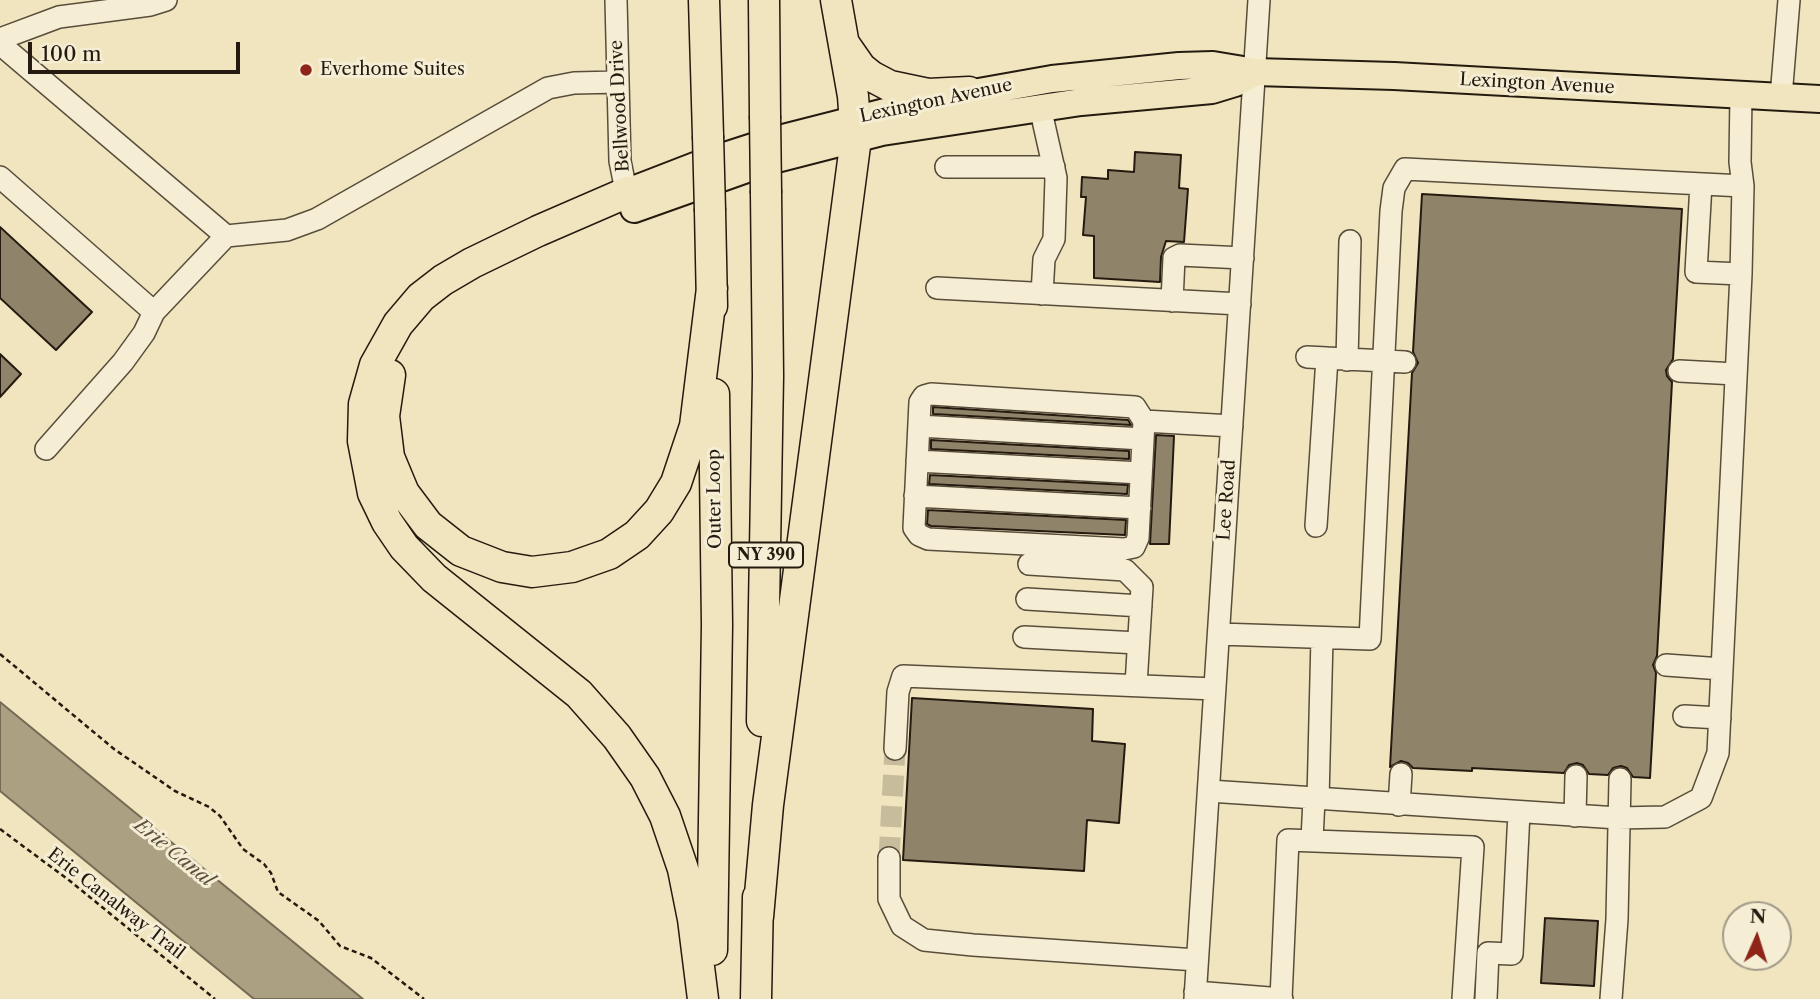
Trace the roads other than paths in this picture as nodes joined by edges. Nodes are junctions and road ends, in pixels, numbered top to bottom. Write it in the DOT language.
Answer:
graph roads {
  1 [pos="166,0"];
  2 [pos="615,0"];
  3 [pos="704,0"];
  4 [pos="764,0"];
  5 [pos="836,0"];
  6 [pos="1259,0"];
  7 [pos="1789,0"];
  8 [pos="842,37"];
  9 [pos="0,42"];
  10 [pos="1255,72"];
  11 [pos="618,82"];
  12 [pos="969,92"];
  13 [pos="1741,94"];
  14 [pos="1781,97"];
  15 [pos="1820,99"];
  16 [pos="1040,107"];
  17 [pos="856,128"];
  18 [pos="946,167"];
  19 [pos="1054,167"];
  20 [pos="0,177"];
  21 [pos="1701,184"];
  22 [pos="1743,186"];
  23 [pos="631,201"];
  24 [pos="226,236"];
  25 [pos="1350,241"];
  26 [pos="1243,258"];
  27 [pos="1741,274"];
  28 [pos="712,288"];
  29 [pos="937,288"];
  30 [pos="1042,294"];
  31 [pos="1172,300"];
  32 [pos="1240,304"];
  33 [pos="154,313"];
  34 [pos="1327,358"];
  35 [pos="1394,362"];
  36 [pos="1679,371"];
  37 [pos="1736,374"];
  38 [pos="919,426"];
  39 [pos="1232,426"];
  40 [pos="1144,430"];
  41 [pos="46,449"];
  42 [pos="917,461"];
  43 [pos="1141,473"];
  44 [pos="915,496"];
  45 [pos="1140,508"];
  46 [pos="1316,526"];
  47 [pos="1029,564"];
  48 [pos="1027,599"];
  49 [pos="1141,606"];
  50 [pos="1219,634"];
  51 [pos="1024,637"];
  52 [pos="1322,638"];
  53 [pos="1139,643"];
  54 [pos="1666,665"];
  55 [pos="1722,668"];
  56 [pos="1136,685"];
  57 [pos="1215,689"];
  58 [pos="1684,716"];
  59 [pos="1720,718"];
  60 [pos="895,749"];
  61 [pos="1401,774"];
  62 [pos="1576,776"];
  63 [pos="1620,779"];
  64 [pos="1209,791"];
  65 [pos="1316,799"];
  66 [pos="1399,805"];
  67 [pos="1519,812"];
  68 [pos="1575,816"];
  69 [pos="1618,818"];
  70 [pos="1312,840"];
  71 [pos="889,858"];
  72 [pos="758,917"];
  73 [pos="1197,960"];
  74 [pos="1195,996"];
  75 [pos="703,999"];
  76 [pos="711,999"];
  77 [pos="756,999"];
  78 [pos="1281,999"];
  79 [pos="1463,999"];
  80 [pos="1486,999"];
  81 [pos="1611,999"];
  1 -- 9 [label="street"];
  2 -- 11 [label="street, Bellwood Drive"];
  3 -- 28 [label="highway, Outer Loop / NY 390, bridge"];
  4 -- 72 [label="highway, NY 390, bridge"];
  5 -- 8 [label="highway"];
  6 -- 10 [label="street, Lee Road"];
  7 -- 14 [label="street"];
  8 -- 12 [label="highway"];
  8 -- 17 [label="highway"];
  9 -- 24 [label="street"];
  10 -- 12 [label="main road, Lexington Avenue"];
  10 -- 13 [label="main road, Lexington Avenue"];
  10 -- 16 [label="main road, Lexington Avenue"];
  10 -- 26 [label="street, Lee Road"];
  11 -- 23 [label="street, Bellwood Drive"];
  11 -- 24 [label="street"];
  12 -- 17 [label="main road, Lexington Avenue"];
  13 -- 14 [label="main road, Lexington Avenue"];
  13 -- 22 [label="street"];
  14 -- 15 [label="main road, Lexington Avenue"];
  16 -- 17 [label="main road, Lexington Avenue"];
  16 -- 19 [label="street"];
  17 -- 23 [label="main road, Lexington Avenue"];
  17 -- 72 [label="highway"];
  18 -- 19 [label="street"];
  19 -- 30 [label="street"];
  20 -- 33 [label="street"];
  21 -- 22 [label="street"];
  21 -- 27 [label="street"];
  21 -- 35 [label="street"];
  22 -- 27 [label="street"];
  23 -- 28 [label="highway"];
  23 -- 75 [label="highway"];
  24 -- 33 [label="street"];
  25 -- 34 [label="street"];
  26 -- 31 [label="street"];
  26 -- 32 [label="street, Lee Road"];
  27 -- 37 [label="street"];
  28 -- 76 [label="highway, Outer Loop / NY 390"];
  29 -- 30 [label="street"];
  30 -- 31 [label="street"];
  31 -- 32 [label="street"];
  32 -- 39 [label="street, Lee Road"];
  33 -- 41 [label="street"];
  34 -- 35 [label="street"];
  34 -- 46 [label="street"];
  35 -- 52 [label="street"];
  36 -- 37 [label="street"];
  37 -- 55 [label="street"];
  38 -- 40 [label="street"];
  38 -- 40 [label="street"];
  38 -- 42 [label="street"];
  39 -- 40 [label="street"];
  39 -- 50 [label="street, Lee Road"];
  40 -- 43 [label="street"];
  42 -- 43 [label="street"];
  42 -- 44 [label="street"];
  43 -- 45 [label="street"];
  44 -- 45 [label="street"];
  44 -- 45 [label="street"];
  47 -- 49 [label="street"];
  48 -- 49 [label="street"];
  49 -- 53 [label="street"];
  50 -- 52 [label="street"];
  50 -- 57 [label="street, Lee Road"];
  51 -- 53 [label="street"];
  52 -- 65 [label="street"];
  53 -- 56 [label="street"];
  54 -- 55 [label="street"];
  55 -- 59 [label="street"];
  56 -- 57 [label="street"];
  56 -- 60 [label="street"];
  57 -- 64 [label="street, Lee Road"];
  58 -- 59 [label="street"];
  59 -- 69 [label="street"];
  61 -- 66 [label="street"];
  62 -- 68 [label="street"];
  63 -- 69 [label="street"];
  64 -- 65 [label="street"];
  64 -- 73 [label="street, Lee Road"];
  65 -- 66 [label="street"];
  65 -- 70 [label="street"];
  66 -- 67 [label="street"];
  67 -- 68 [label="street"];
  67 -- 80 [label="street"];
  68 -- 69 [label="street"];
  69 -- 81 [label="street"];
  70 -- 78 [label="street"];
  70 -- 79 [label="street"];
  71 -- 73 [label="street"];
  72 -- 77 [label="highway, NY 390"];
  73 -- 74 [label="street, Lee Road"];
  74 -- 78 [label="street"];
}
